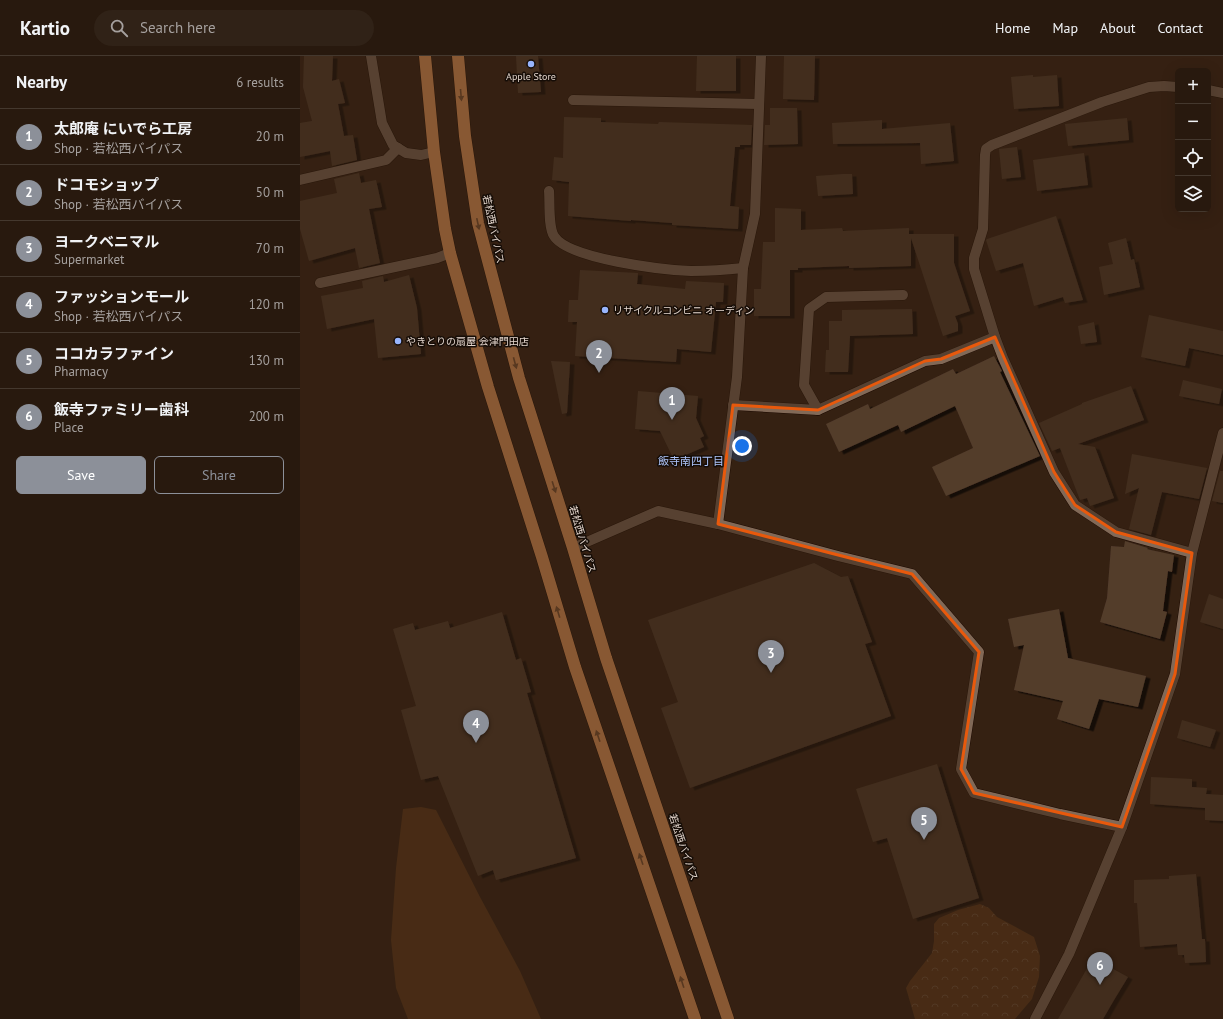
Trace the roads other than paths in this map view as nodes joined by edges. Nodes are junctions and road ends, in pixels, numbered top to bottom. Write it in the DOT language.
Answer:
graph roads {
  1 [pos="372,56"];
  2 [pos="425,56"];
  3 [pos="458,56"];
  4 [pos="761,56"];
  5 [pos="1175,87"];
  6 [pos="1211,91"];
  7 [pos="1223,93"];
  8 [pos="573,100"];
  9 [pos="759,104"];
  10 [pos="398,148"];
  11 [pos="434,152"];
  12 [pos="300,180"];
  13 [pos="549,191"];
  14 [pos="450,254"];
  15 [pos="743,268"];
  16 [pos="320,283"];
  17 [pos="903,295"];
  18 [pos="995,337"];
  19 [pos="733,406"];
  20 [pos="818,410"];
  21 [pos="1223,432"];
  22 [pos="718,524"];
  23 [pos="573,548"];
  24 [pos="1192,553"];
  25 [pos="1122,827"];
  26 [pos="694,1019"];
  27 [pos="728,1019"];
  28 [pos="1035,1019"];
  1 -- 10 [label="street"];
  2 -- 11 [label="highway"];
  3 -- 23 [label="highway, 若松西バイパス, one-way"];
  4 -- 9 [label="street"];
  5 -- 18 [label="street"];
  6 -- 7 [label="street"];
  8 -- 9 [label="street"];
  9 -- 15 [label="street"];
  10 -- 11 [label="street"];
  10 -- 12 [label="street"];
  11 -- 14 [label="highway"];
  13 -- 15 [label="street"];
  14 -- 16 [label="street"];
  26 -- 14 [label="highway, one-way"];
  15 -- 19 [label="street"];
  17 -- 20 [label="street"];
  18 -- 20 [label="street"];
  18 -- 24 [label="street"];
  19 -- 20 [label="street"];
  19 -- 22 [label="street"];
  21 -- 24 [label="street"];
  22 -- 23 [label="street"];
  22 -- 25 [label="street"];
  23 -- 27 [label="highway, 若松西バイパス"];
  24 -- 25 [label="street"];
  25 -- 28 [label="street"];
}
